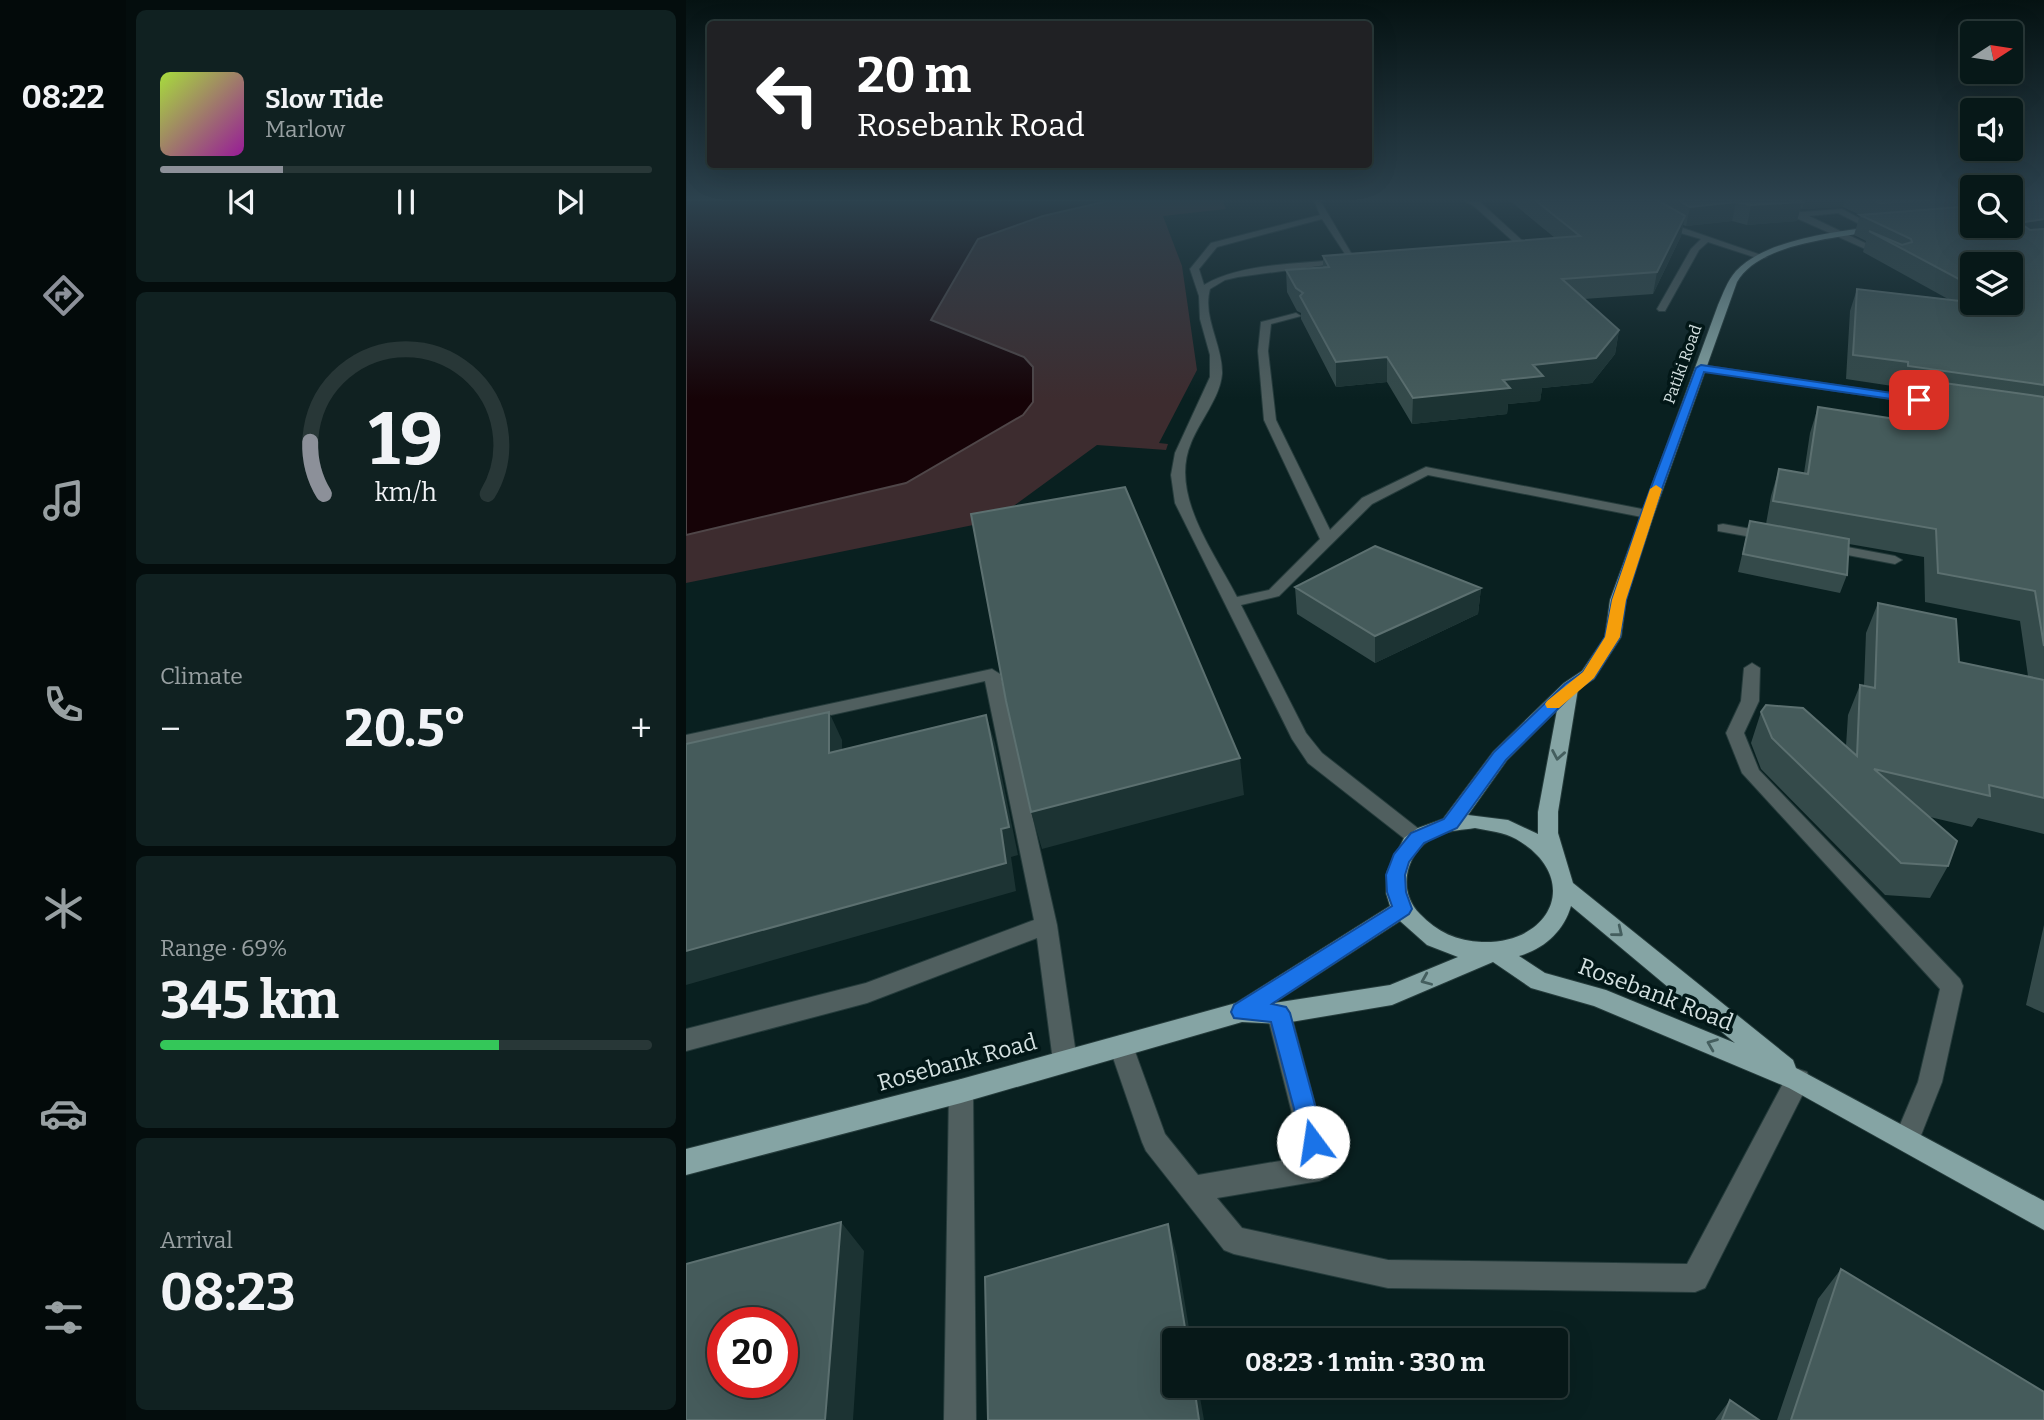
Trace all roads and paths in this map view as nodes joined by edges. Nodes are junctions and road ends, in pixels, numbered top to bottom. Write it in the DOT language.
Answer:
graph roads {
  1 [pos="1196,266"];
  2 [pos="1305,266"];
  3 [pos="1686,266"];
  4 [pos="1749,266"];
  5 [pos="1202,294"];
  6 [pos="1662,309"];
  7 [pos="1296,316"];
  8 [pos="1701,368"];
  9 [pos="1936,403"];
  10 [pos="1647,514"];
  11 [pos="1723,528"];
  12 [pos="1328,540"];
  13 [pos="1789,540"];
  14 [pos="1815,545"];
  15 [pos="1895,560"];
  16 [pos="1233,603"];
  17 [pos="1752,668"];
  18 [pos="1570,687"];
  19 [pos="686,741"];
  20 [pos="1450,824"];
  21 [pos="1417,838"];
  22 [pos="1562,878"];
  23 [pos="1402,909"];
  24 [pos="1046,925"];
  25 [pos="1494,954"];
  26 [pos="1242,1012"];
  27 [pos="1279,1013"];
  28 [pos="686,1040"];
  29 [pos="1121,1046"];
  30 [pos="1065,1061"];
  31 [pos="1798,1080"];
  32 [pos="961,1091"];
  33 [pos="1907,1139"];
  34 [pos="686,1162"];
  35 [pos="1192,1189"];
  36 [pos="2044,1216"];
  37 [pos="960,1420"];
  1 -- 5 [label="lane"];
  2 -- 5 [label="lane"];
  3 -- 6 [label="lane"];
  4 -- 8 [label="main road, Patiki Road"];
  5 -- 16 [label="lane"];
  7 -- 12 [label="lane"];
  8 -- 9 [label="lane"];
  8 -- 10 [label="main road, Patiki Road"];
  10 -- 12 [label="lane"];
  10 -- 18 [label="main road, Patiki Road"];
  11 -- 13 [label="lane"];
  12 -- 16 [label="lane"];
  14 -- 15 [label="lane"];
  16 -- 21 [label="lane"];
  17 -- 33 [label="lane"];
  18 -- 20 [label="main road, Patiki Road"];
  18 -- 22 [label="main road, one-way"];
  19 -- 24 [label="lane"];
  20 -- 21 [label="main road"];
  20 -- 22 [label="main road"];
  21 -- 23 [label="main road"];
  22 -- 25 [label="main road"];
  22 -- 31 [label="main road, Rosebank Road, one-way"];
  23 -- 25 [label="main road"];
  23 -- 26 [label="main road, Rosebank Road"];
  24 -- 28 [label="lane"];
  24 -- 30 [label="lane"];
  25 -- 27 [label="main road, Rosebank Road, one-way"];
  31 -- 25 [label="main road, Rosebank Road, one-way"];
  26 -- 27 [label="main road, Rosebank Road"];
  26 -- 29 [label="main road, Rosebank Road"];
  27 -- 35 [label="lane"];
  29 -- 30 [label="main road, Rosebank Road"];
  29 -- 35 [label="lane"];
  30 -- 32 [label="main road, Rosebank Road"];
  31 -- 33 [label="main road, Rosebank Road"];
  31 -- 35 [label="lane"];
  32 -- 34 [label="main road, Rosebank Road"];
  32 -- 37 [label="lane"];
  33 -- 36 [label="main road, Rosebank Road"];
}
